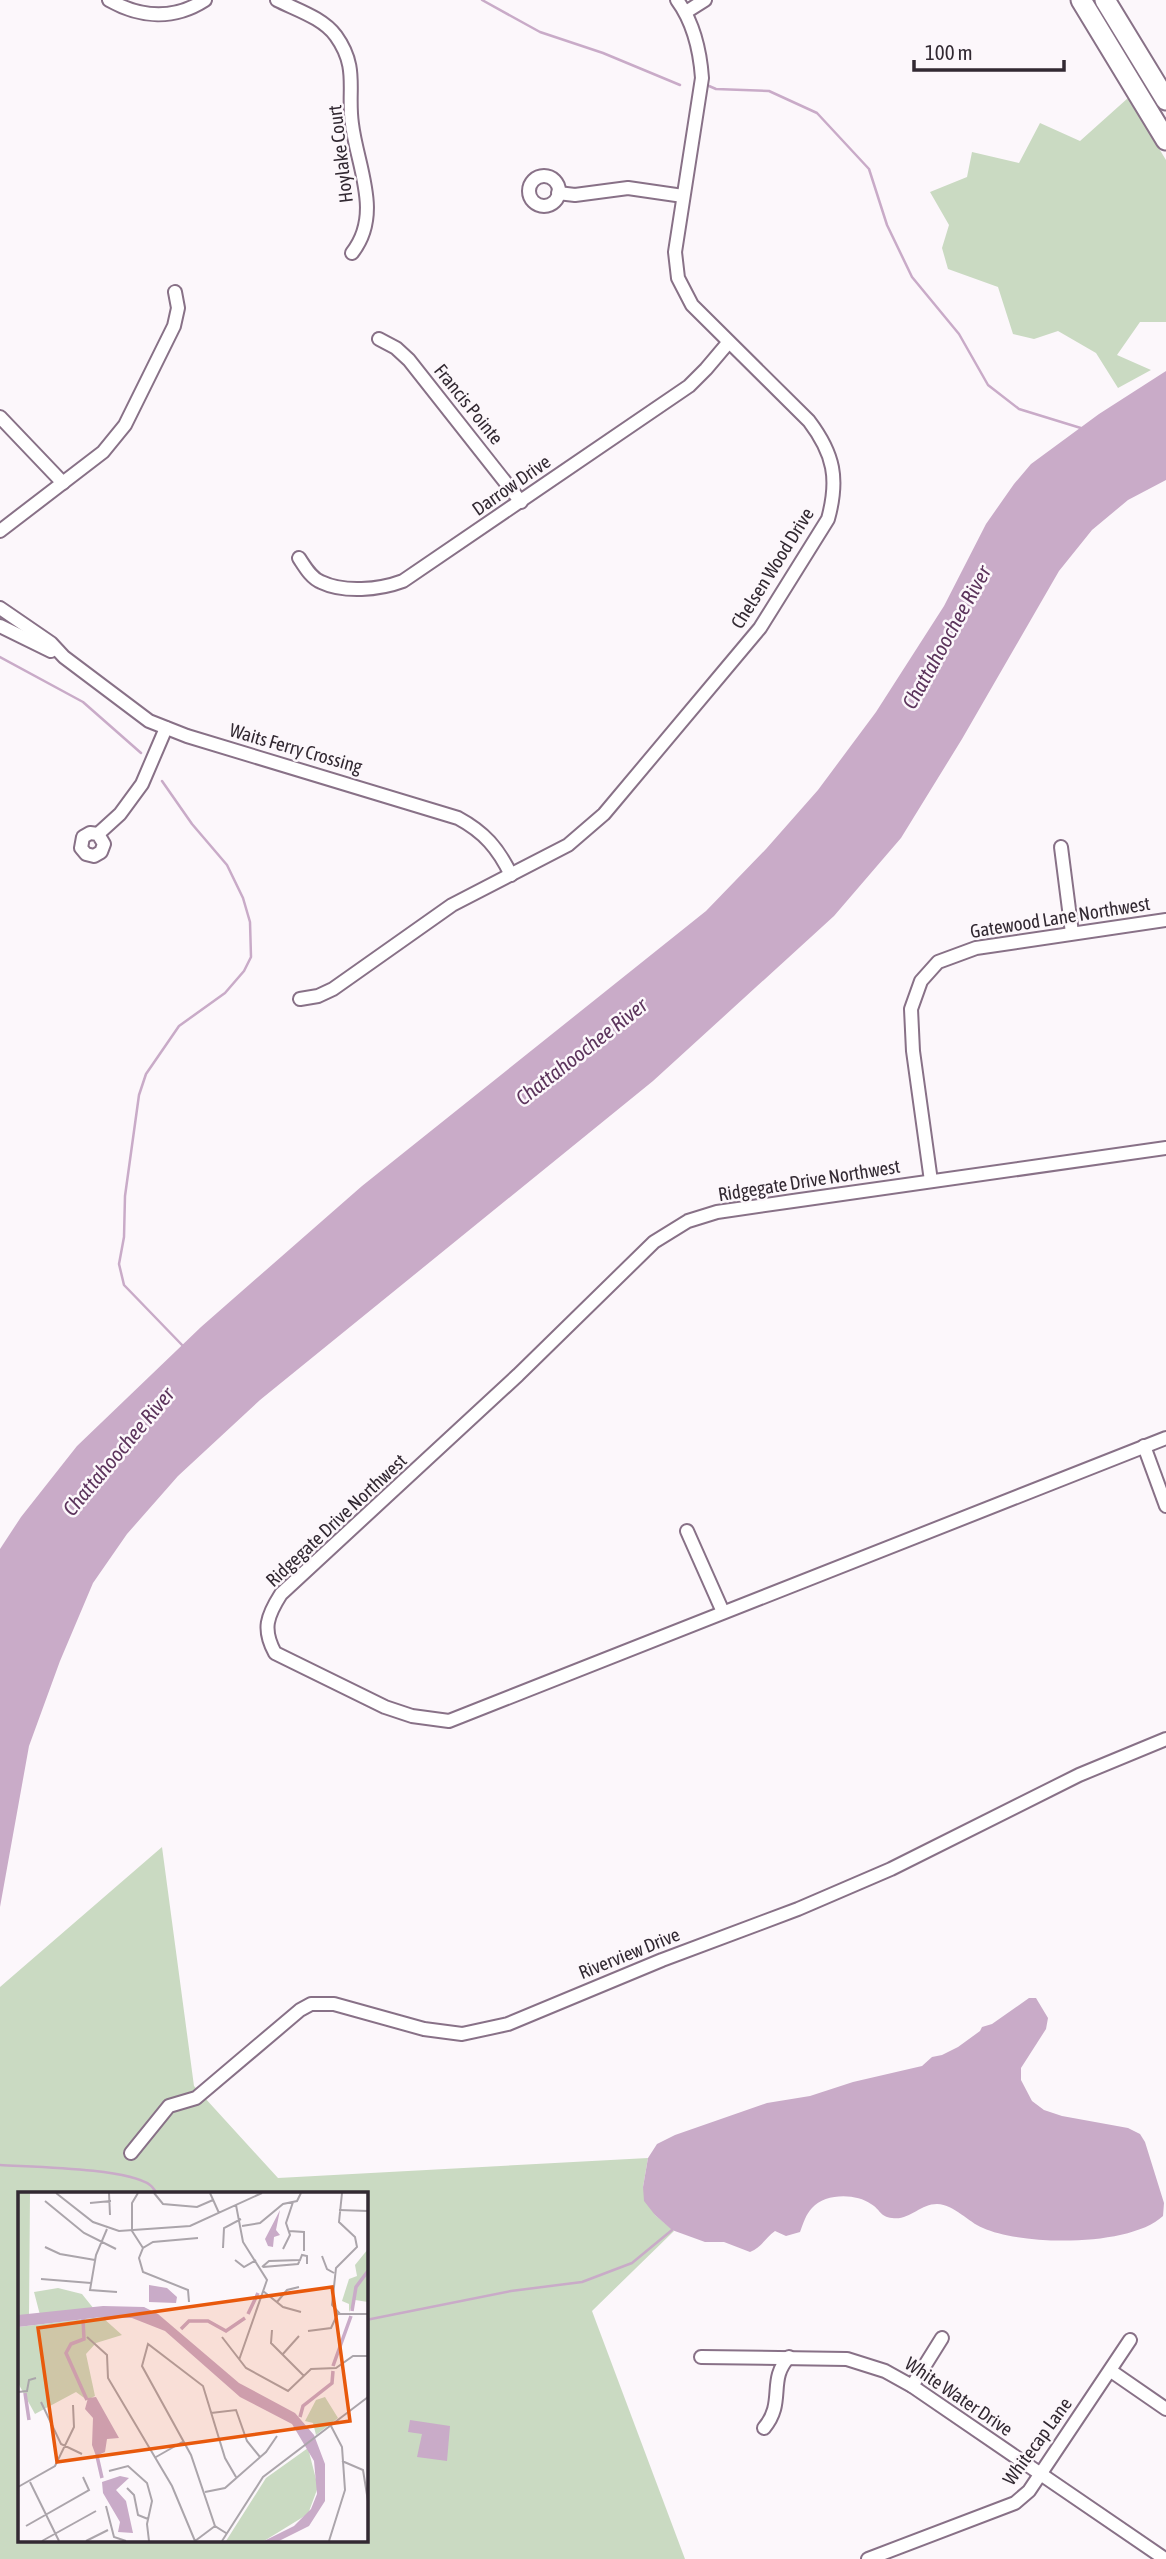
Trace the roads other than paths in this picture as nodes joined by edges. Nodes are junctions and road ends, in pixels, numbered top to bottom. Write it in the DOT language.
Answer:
graph roads {
  1 [pos="109,0"];
  2 [pos="205,0"];
  3 [pos="277,0"];
  4 [pos="677,0"];
  5 [pos="705,0"];
  6 [pos="1081,0"];
  7 [pos="1105,0"];
  8 [pos="686,12"];
  9 [pos="1166,100"];
  10 [pos="1166,140"];
  11 [pos="558,193"];
  12 [pos="683,196"];
  13 [pos="352,253"];
  14 [pos="176,292"];
  15 [pos="379,339"];
  16 [pos="728,342"];
  17 [pos="0,417"];
  18 [pos="63,483"];
  19 [pos="521,502"];
  20 [pos="1,532"];
  21 [pos="299,558"];
  22 [pos="0,608"];
  23 [pos="0,626"];
  24 [pos="64,657"];
  25 [pos="166,728"];
  26 [pos="98,834"];
  27 [pos="1061,847"];
  28 [pos="511,875"];
  29 [pos="1166,920"];
  30 [pos="1072,933"];
  31 [pos="300,999"];
  32 [pos="1166,1147"];
  33 [pos="931,1181"];
  34 [pos="1166,1438"];
  35 [pos="1144,1446"];
  36 [pos="1166,1506"];
  37 [pos="687,1531"];
  38 [pos="723,1612"];
  39 [pos="1166,1739"];
  40 [pos="131,2153"];
  41 [pos="942,2337"];
  42 [pos="1129,2340"];
  43 [pos="701,2357"];
  44 [pos="789,2357"];
  45 [pos="1111,2371"];
  46 [pos="912,2386"];
  47 [pos="1166,2409"];
  48 [pos="764,2428"];
  49 [pos="1040,2474"];
  50 [pos="868,2559"];
  51 [pos="1165,2559"];
  1 -- 2 [label="street"];
  3 -- 13 [label="street, Hoylake Court"];
  4 -- 8 [label="street, Chelsen Wood Drive"];
  5 -- 8 [label="street"];
  6 -- 10 [label="highway"];
  7 -- 9 [label="highway"];
  8 -- 12 [label="street, Chelsen Wood Drive"];
  11 -- 12 [label="street"];
  12 -- 16 [label="street, Chelsen Wood Drive"];
  14 -- 18 [label="street"];
  15 -- 19 [label="street, Francis Pointe"];
  16 -- 19 [label="street, Darrow Drive"];
  16 -- 28 [label="street, Chelsen Wood Drive"];
  17 -- 18 [label="street"];
  18 -- 20 [label="street"];
  19 -- 21 [label="street, Darrow Drive"];
  22 -- 24 [label="street, Waits Ferry Crossing"];
  23 -- 24 [label="street, Waits Ferry Crossing"];
  24 -- 25 [label="street, Waits Ferry Crossing"];
  25 -- 26 [label="street"];
  25 -- 28 [label="street, Waits Ferry Crossing"];
  27 -- 30 [label="street"];
  28 -- 31 [label="street, Chelsen Wood Drive"];
  29 -- 30 [label="street, Gatewood Lane Northwest"];
  30 -- 33 [label="street, Gatewood Lane Northwest"];
  32 -- 33 [label="street, Ridgegate Drive Northwest"];
  33 -- 38 [label="street, Ridgegate Drive Northwest"];
  34 -- 35 [label="street, Ridgegate Drive Northwest"];
  35 -- 36 [label="street"];
  35 -- 38 [label="street, Ridgegate Drive Northwest"];
  37 -- 38 [label="street"];
  39 -- 40 [label="street, Riverview Drive"];
  41 -- 46 [label="street"];
  42 -- 45 [label="street, Whitecap Lane"];
  43 -- 44 [label="street, White Water Drive"];
  44 -- 46 [label="street, White Water Drive"];
  44 -- 48 [label="street"];
  45 -- 47 [label="street"];
  45 -- 49 [label="street, Whitecap Lane"];
  46 -- 49 [label="street, White Water Drive"];
  49 -- 50 [label="street, Whitecap Lane"];
  49 -- 51 [label="street, White Water Drive"];
}
